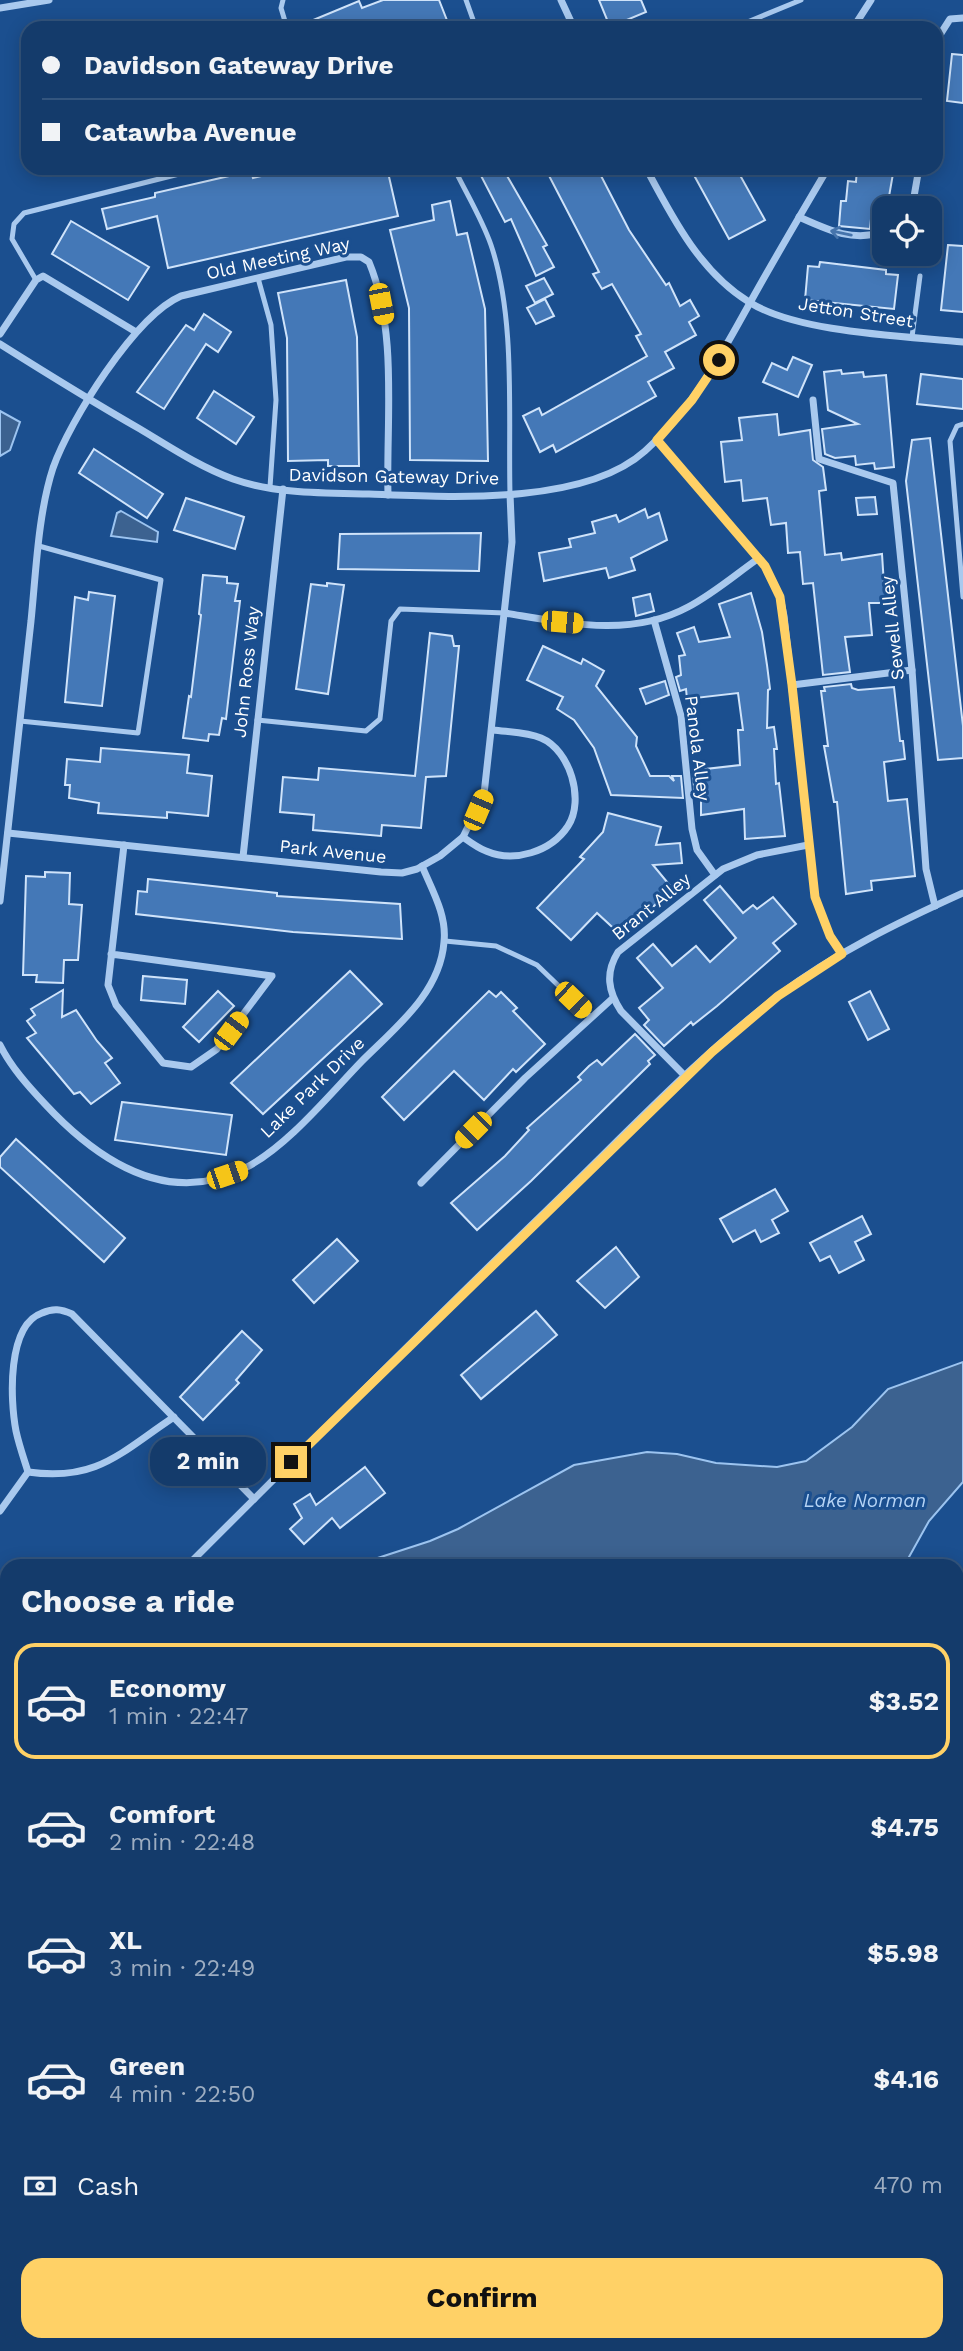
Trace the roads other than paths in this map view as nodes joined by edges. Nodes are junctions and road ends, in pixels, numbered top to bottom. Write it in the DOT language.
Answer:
graph roads {
  1 [pos="49,0"];
  2 [pos="284,0"];
  3 [pos="466,0"];
  4 [pos="561,0"];
  5 [pos="801,0"];
  6 [pos="871,0"];
  7 [pos="0,8"];
  8 [pos="963,18"];
  9 [pos="285,21"];
  10 [pos="474,21"];
  11 [pos="571,21"];
  12 [pos="750,21"];
  13 [pos="858,21"];
  14 [pos="943,30"];
  15 [pos="174,175"];
  16 [pos="457,175"];
  17 [pos="650,175"];
  18 [pos="824,175"];
  19 [pos="918,175"];
  20 [pos="914,196"];
  21 [pos="799,217"];
  22 [pos="872,236"];
  23 [pos="920,276"];
  24 [pos="258,278"];
  25 [pos="36,280"];
  26 [pos="750,303"];
  27 [pos="136,332"];
  28 [pos="0,334"];
  29 [pos="912,337"];
  30 [pos="963,342"];
  31 [pos="0,344"];
  32 [pos="89,399"];
  33 [pos="813,400"];
  34 [pos="963,424"];
  35 [pos="657,440"];
  36 [pos="270,487"];
  37 [pos="283,489"];
  38 [pos="510,494"];
  39 [pos="388,495"];
  40 [pos="39,546"];
  41 [pos="759,558"];
  42 [pos="963,597"];
  43 [pos="505,613"];
  44 [pos="654,620"];
  45 [pos="912,670"];
  46 [pos="792,685"];
  47 [pos="257,720"];
  48 [pos="20,721"];
  49 [pos="493,730"];
  50 [pos="8,833"];
  51 [pos="463,837"];
  52 [pos="124,845"];
  53 [pos="808,845"];
  54 [pos="243,858"];
  55 [pos="422,866"];
  56 [pos="715,875"];
  57 [pos="963,893"];
  58 [pos="0,901"];
  59 [pos="935,906"];
  60 [pos="445,940"];
  61 [pos="111,954"];
  62 [pos="842,954"];
  63 [pos="613,998"];
  64 [pos="591,1017"];
  65 [pos="0,1045"];
  66 [pos="686,1077"];
  67 [pos="421,1183"];
  68 [pos="174,1417"];
  69 [pos="28,1472"];
  70 [pos="254,1499"];
  71 [pos="0,1511"];
  72 [pos="194,1559"];
  1 -- 7 [label="street"];
  2 -- 9 [label="lane"];
  3 -- 10 [label="lane"];
  4 -- 11 [label="street"];
  5 -- 12 [label="lane"];
  6 -- 13 [label="street"];
  8 -- 14 [label="street"];
  15 -- 25 [label="lane"];
  16 -- 38 [label="lane"];
  17 -- 26 [label="street, Jetton Street"];
  18 -- 21 [label="street, Davidson Gateway Drive"];
  19 -- 20 [label="street"];
  22 -- 21 [label="street, one-way"];
  21 -- 26 [label="street, Davidson Gateway Drive"];
  23 -- 29 [label="lane"];
  24 -- 27 [label="street, Old Meeting Way"];
  24 -- 36 [label="lane"];
  24 -- 39 [label="street, Old Meeting Way"];
  25 -- 27 [label="street"];
  25 -- 28 [label="street"];
  26 -- 29 [label="street, Jetton Street"];
  26 -- 35 [label="street, Davidson Gateway Drive"];
  27 -- 32 [label="street, Old Meeting Way"];
  29 -- 30 [label="street, Jetton Street"];
  31 -- 32 [label="street, Davidson Gateway Drive"];
  32 -- 36 [label="street, Davidson Gateway Drive"];
  32 -- 40 [label="street"];
  33 -- 45 [label="street, Sewell Alley"];
  34 -- 42 [label="lane"];
  35 -- 38 [label="street, Davidson Gateway Drive"];
  35 -- 41 [label="street"];
  36 -- 37 [label="street, Davidson Gateway Drive"];
  37 -- 39 [label="street, Davidson Gateway Drive"];
  37 -- 47 [label="street, John Ross Way"];
  38 -- 39 [label="street, Davidson Gateway Drive"];
  38 -- 43 [label="street, Park Avenue"];
  40 -- 48 [label="street"];
  40 -- 48 [label="lane"];
  41 -- 44 [label="street"];
  41 -- 46 [label="street"];
  43 -- 44 [label="street"];
  43 -- 47 [label="lane"];
  43 -- 49 [label="street, Park Avenue"];
  44 -- 56 [label="street, Panola Alley"];
  45 -- 46 [label="street"];
  45 -- 59 [label="street, Sewell Alley"];
  46 -- 53 [label="street"];
  47 -- 54 [label="street, John Ross Way"];
  48 -- 50 [label="street"];
  49 -- 51 [label="street, Park Avenue"];
  49 -- 51 [label="street"];
  50 -- 52 [label="street, Park Avenue"];
  50 -- 58 [label="street"];
  51 -- 55 [label="street, Park Avenue"];
  52 -- 54 [label="street, Park Avenue"];
  52 -- 61 [label="street"];
  53 -- 56 [label="street, Brant Alley"];
  53 -- 62 [label="street"];
  54 -- 55 [label="street, Park Avenue"];
  55 -- 60 [label="street, Lake Park Drive"];
  56 -- 63 [label="street, Brant Alley"];
  57 -- 59 [label="street"];
  59 -- 62 [label="street"];
  60 -- 64 [label="lane"];
  60 -- 65 [label="street, Lake Park Drive"];
  61 -- 61 [label="street"];
  62 -- 66 [label="street"];
  63 -- 64 [label="street"];
  63 -- 66 [label="street"];
  64 -- 67 [label="street"];
  66 -- 70 [label="street"];
  68 -- 69 [label="street"];
  68 -- 69 [label="street"];
  68 -- 70 [label="street"];
  69 -- 71 [label="street"];
  70 -- 72 [label="street"];
}
